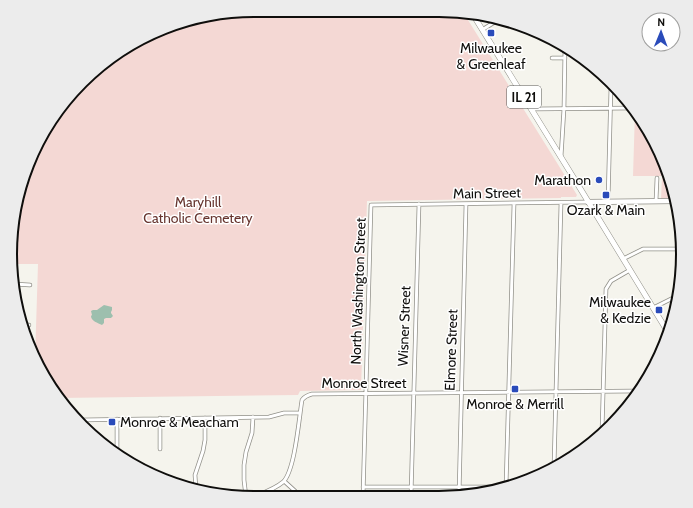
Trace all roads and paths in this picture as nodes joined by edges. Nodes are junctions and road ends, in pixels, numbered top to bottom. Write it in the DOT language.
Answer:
graph roads {
  1 [pos="476,20"];
  2 [pos="492,23"];
  3 [pos="482,30"];
  4 [pos="565,53"];
  5 [pos="552,58"];
  6 [pos="565,58"];
  7 [pos="611,91"];
  8 [pos="564,108"];
  9 [pos="611,108"];
  10 [pos="625,108"];
  11 [pos="531,109"];
  12 [pos="561,157"];
  13 [pos="657,178"];
  14 [pos="656,201"];
  15 [pos="670,201"];
  16 [pos="588,202"];
  17 [pos="608,202"];
  18 [pos="561,203"];
  19 [pos="419,204"];
  20 [pos="466,204"];
  21 [pos="514,204"];
  22 [pos="371,205"];
  23 [pos="676,249"];
  24 [pos="623,259"];
  25 [pos="630,270"];
  26 [pos="19,284"];
  27 [pos="30,285"];
  28 [pos="671,299"];
  29 [pos="654,308"];
  30 [pos="664,326"];
  31 [pos="603,391"];
  32 [pos="632,391"];
  33 [pos="509,392"];
  34 [pos="556,392"];
  35 [pos="414,393"];
  36 [pos="461,393"];
  37 [pos="366,394"];
  38 [pos="300,413"];
  39 [pos="253,417"];
  40 [pos="160,418"];
  41 [pos="205,418"];
  42 [pos="117,419"];
  43 [pos="84,420"];
  44 [pos="602,426"];
  45 [pos="117,447"];
  46 [pos="160,449"];
  47 [pos="554,461"];
  48 [pos="284,481"];
  49 [pos="506,481"];
  50 [pos="196,484"];
  51 [pos="363,487"];
  52 [pos="459,487"];
  53 [pos="480,487"];
  54 [pos="411,488"];
  55 [pos="245,490"];
  56 [pos="266,491"];
  57 [pos="295,491"];
  58 [pos="363,491"];
  1 -- 3 [label="main road, IL 21"];
  2 -- 3 [label="street"];
  3 -- 11 [label="main road, IL 21"];
  4 -- 6 [label="street"];
  5 -- 6 [label="street"];
  6 -- 8 [label="street"];
  7 -- 9 [label="street"];
  8 -- 9 [label="street"];
  8 -- 11 [label="street"];
  8 -- 12 [label="street"];
  9 -- 10 [label="street"];
  9 -- 17 [label="street"];
  11 -- 12 [label="main road, IL 21"];
  12 -- 16 [label="main road, IL 21"];
  13 -- 14 [label="street"];
  14 -- 15 [label="street, Main Street"];
  14 -- 17 [label="street, Main Street"];
  16 -- 17 [label="street, Main Street"];
  16 -- 18 [label="street, Main Street"];
  16 -- 24 [label="main road, IL 21"];
  18 -- 21 [label="street, Main Street"];
  18 -- 34 [label="street"];
  19 -- 20 [label="street, Main Street"];
  19 -- 22 [label="street, Main Street"];
  19 -- 35 [label="street, Wisner Street"];
  20 -- 21 [label="street, Main Street"];
  20 -- 36 [label="street, Elmore Street"];
  21 -- 33 [label="street"];
  22 -- 37 [label="street, North Washington Street"];
  23 -- 24 [label="street"];
  24 -- 25 [label="main road, IL 21"];
  25 -- 29 [label="main road, IL 21"];
  25 -- 31 [label="street"];
  26 -- 27 [label="street"];
  28 -- 29 [label="street"];
  29 -- 30 [label="main road, IL 21"];
  31 -- 32 [label="street, Monroe Street"];
  31 -- 34 [label="street, Monroe Street"];
  31 -- 44 [label="street"];
  33 -- 34 [label="street, Monroe Street"];
  33 -- 36 [label="street, Monroe Street"];
  33 -- 49 [label="street"];
  34 -- 47 [label="street"];
  35 -- 36 [label="street, Monroe Street"];
  35 -- 37 [label="street, Monroe Street"];
  35 -- 54 [label="street, Wisner Street"];
  36 -- 52 [label="street, Elmore Street"];
  37 -- 38 [label="street, Monroe Street"];
  37 -- 51 [label="street, North Washington Street"];
  38 -- 39 [label="street"];
  38 -- 48 [label="street, Monroe Street"];
  39 -- 41 [label="street"];
  39 -- 55 [label="street"];
  40 -- 41 [label="street"];
  40 -- 42 [label="street"];
  40 -- 46 [label="street"];
  41 -- 50 [label="street"];
  42 -- 43 [label="street"];
  42 -- 45 [label="street"];
  48 -- 56 [label="street"];
  48 -- 57 [label="street"];
  51 -- 54 [label="street"];
  51 -- 58 [label="street, North Washington Street"];
  52 -- 53 [label="street"];
  52 -- 54 [label="street"];
}
